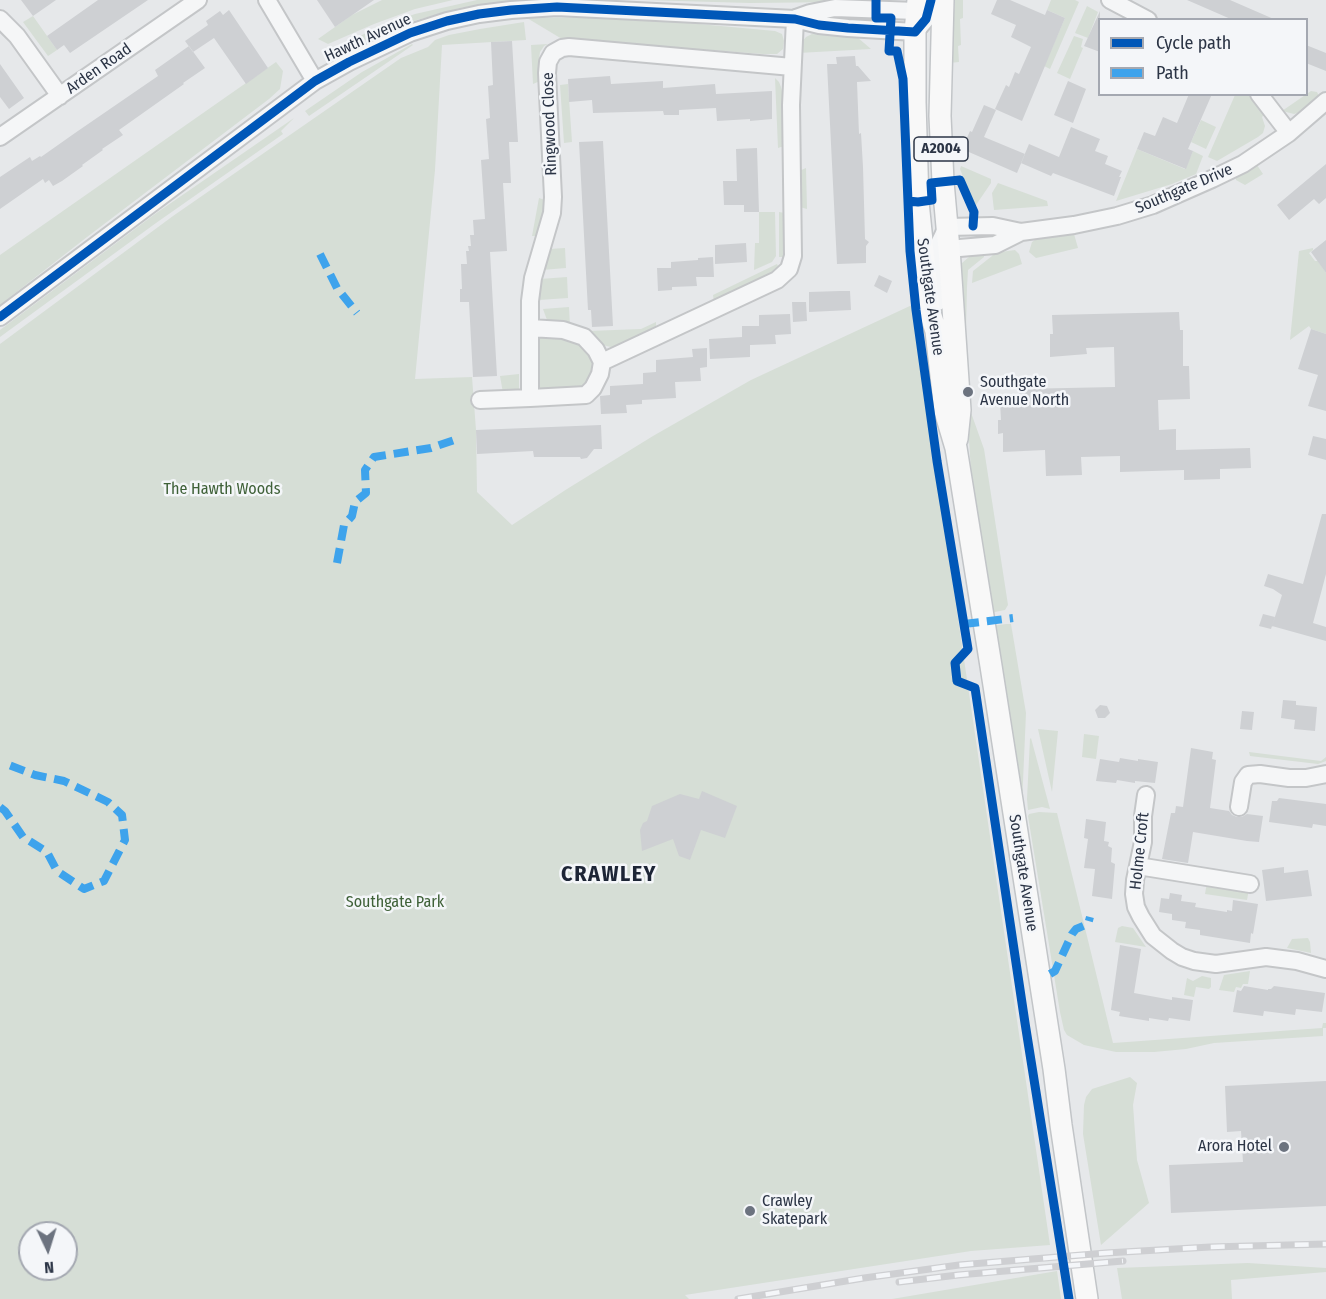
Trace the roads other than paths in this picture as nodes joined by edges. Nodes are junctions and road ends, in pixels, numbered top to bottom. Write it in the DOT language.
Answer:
graph roads {
  1 [pos="198,0"];
  2 [pos="267,0"];
  3 [pos="944,0"];
  4 [pos="1110,0"];
  5 [pos="557,4"];
  6 [pos="921,12"];
  7 [pos="1144,18"];
  8 [pos="0,19"];
  9 [pos="795,19"];
  10 [pos="941,48"];
  11 [pos="792,67"];
  12 [pos="315,81"];
  13 [pos="60,96"];
  14 [pos="1261,96"];
  15 [pos="1326,101"];
  16 [pos="1289,133"];
  17 [pos="0,137"];
  18 [pos="947,227"];
  19 [pos="1022,232"];
  20 [pos="936,250"];
  21 [pos="0,317"];
  22 [pos="530,328"];
  23 [pos="603,362"];
  24 [pos="530,398"];
  25 [pos="480,400"];
  26 [pos="956,448"];
  27 [pos="1326,774"];
  28 [pos="1146,795"];
  29 [pos="1239,807"];
  30 [pos="1138,866"];
  31 [pos="1250,884"];
  32 [pos="1326,969"];
  33 [pos="1087,1299"];
  1 -- 13 [label="street, Arden Road"];
  2 -- 12 [label="street"];
  3 -- 10 [label="main road, Southgate Avenue / A2004"];
  4 -- 7 [label="street"];
  5 -- 9 [label="street, Hawth Avenue"];
  5 -- 12 [label="street, Hawth Avenue"];
  6 -- 9 [label="street, Hawth Avenue"];
  6 -- 10 [label="street"];
  6 -- 20 [label="main road, Southgate Avenue / A2004"];
  8 -- 13 [label="street"];
  9 -- 11 [label="street"];
  10 -- 18 [label="main road, Southgate Avenue / A2004"];
  11 -- 22 [label="street, Ringwood Close"];
  11 -- 23 [label="street"];
  12 -- 21 [label="street, Hawth Avenue"];
  13 -- 17 [label="street, Arden Road"];
  14 -- 16 [label="street"];
  15 -- 16 [label="street, Southgate Drive"];
  16 -- 19 [label="street, Southgate Drive"];
  18 -- 19 [label="street, Southgate Drive"];
  18 -- 20 [label="main road, Southgate Avenue / A2004"];
  19 -- 20 [label="street, Southgate Drive"];
  20 -- 26 [label="main road, Southgate Avenue / A2004"];
  20 -- 26 [label="main road, Southgate Avenue / A2004"];
  22 -- 23 [label="street"];
  22 -- 24 [label="street, Ringwood Close"];
  23 -- 24 [label="street"];
  24 -- 25 [label="street"];
  26 -- 33 [label="main road, Southgate Avenue / A2004"];
  27 -- 29 [label="street"];
  28 -- 30 [label="street, Holme Croft"];
  30 -- 31 [label="street"];
  30 -- 32 [label="street, Holme Croft"];
}
